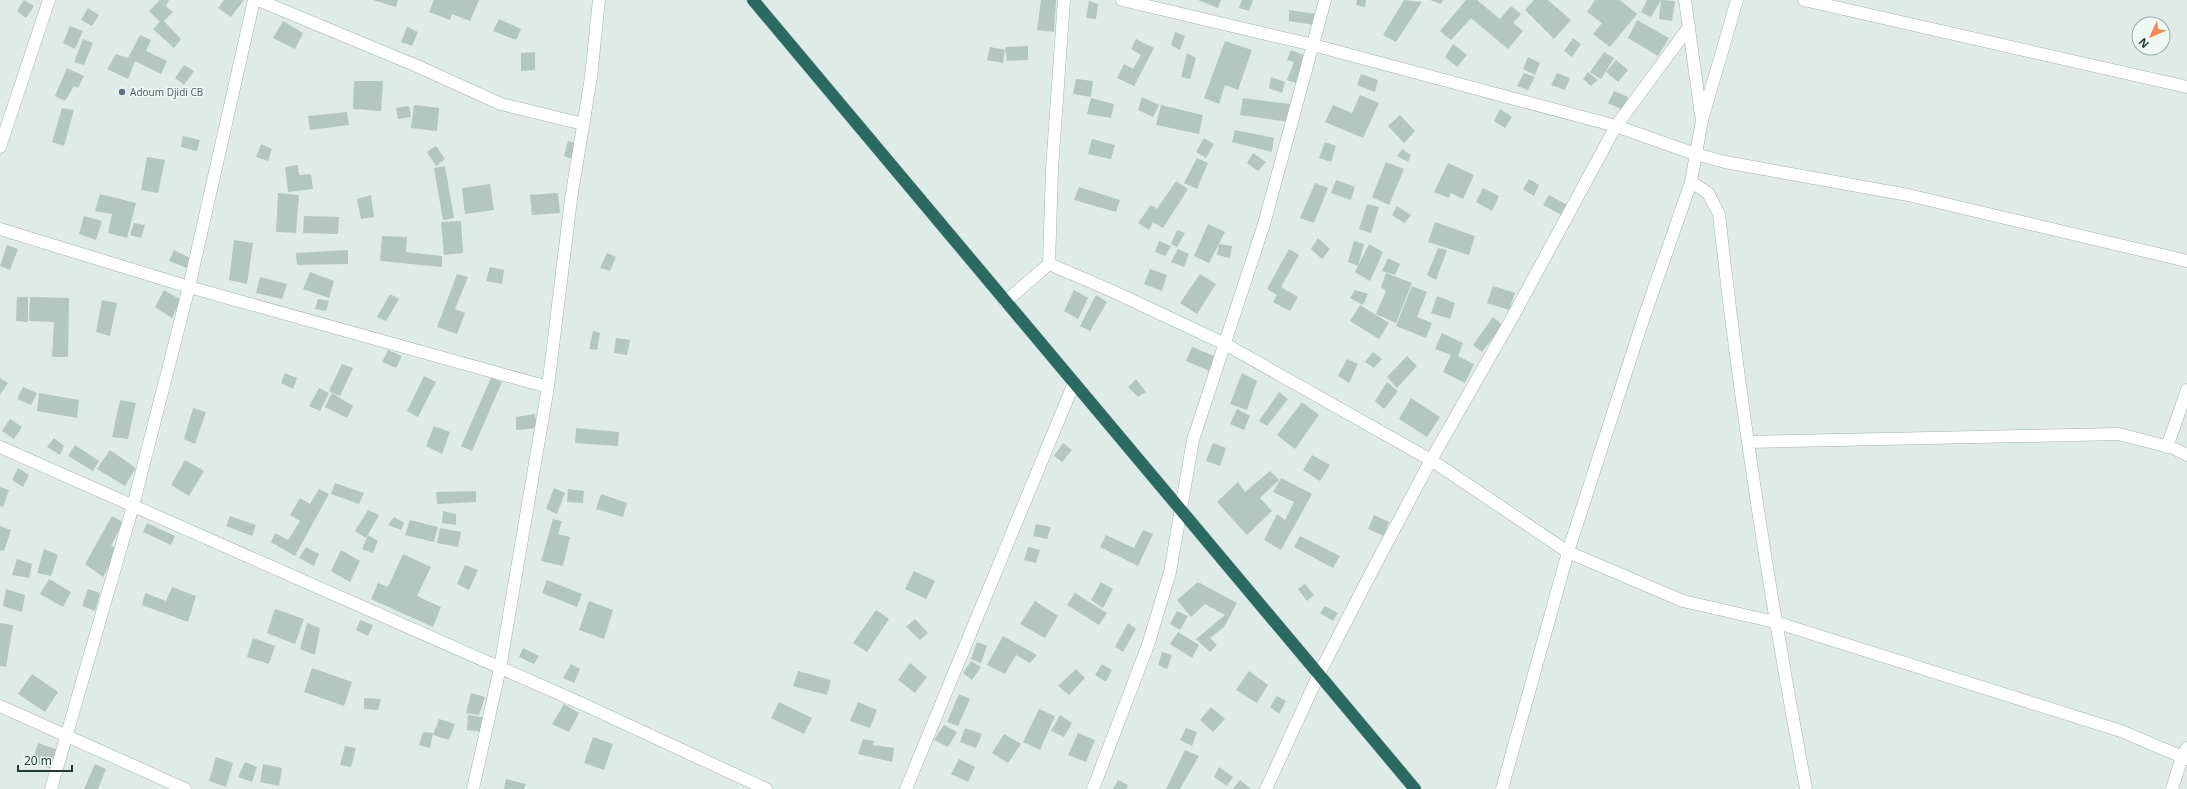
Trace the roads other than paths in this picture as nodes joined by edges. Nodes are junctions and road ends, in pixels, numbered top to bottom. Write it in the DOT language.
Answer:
graph roads {
  1 [pos="49,0"];
  2 [pos="254,0"];
  3 [pos="258,0"];
  4 [pos="599,0"];
  5 [pos="753,0"];
  6 [pos="1064,0"];
  7 [pos="1122,0"];
  8 [pos="1325,0"];
  9 [pos="1685,0"];
  10 [pos="1737,0"];
  11 [pos="1804,0"];
  12 [pos="1689,27"];
  13 [pos="1313,45"];
  14 [pos="2187,87"];
  15 [pos="1702,120"];
  16 [pos="583,124"];
  17 [pos="1616,126"];
  18 [pos="0,147"];
  19 [pos="1695,154"];
  20 [pos="1691,182"];
  21 [pos="0,229"];
  22 [pos="2187,261"];
  23 [pos="1049,264"];
  24 [pos="189,287"];
  25 [pos="1005,302"];
  26 [pos="1225,344"];
  27 [pos="1074,383"];
  28 [pos="548,387"];
  29 [pos="2187,390"];
  30 [pos="1748,442"];
  31 [pos="2167,446"];
  32 [pos="0,447"];
  33 [pos="2187,455"];
  34 [pos="1431,460"];
  35 [pos="133,506"];
  36 [pos="1182,510"];
  37 [pos="1568,552"];
  38 [pos="1775,622"];
  39 [pos="500,668"];
  40 [pos="1319,674"];
  41 [pos="0,706"];
  42 [pos="66,737"];
  43 [pos="2185,755"];
  44 [pos="51,789"];
  45 [pos="185,789"];
  46 [pos="474,789"];
  47 [pos="766,789"];
  48 [pos="906,789"];
  49 [pos="1093,789"];
  50 [pos="1266,789"];
  51 [pos="1415,789"];
  52 [pos="1502,789"];
  53 [pos="1806,789"];
  54 [pos="2172,789"];
  1 -- 18 [label="street"];
  2 -- 24 [label="street"];
  3 -- 16 [label="street"];
  4 -- 16 [label="street"];
  5 -- 25 [label="highway"];
  6 -- 23 [label="street"];
  7 -- 13 [label="street"];
  8 -- 13 [label="street"];
  9 -- 12 [label="street"];
  10 -- 15 [label="street"];
  11 -- 14 [label="street"];
  12 -- 15 [label="street"];
  12 -- 17 [label="street"];
  13 -- 17 [label="street"];
  13 -- 26 [label="street"];
  15 -- 19 [label="street"];
  16 -- 28 [label="street"];
  17 -- 19 [label="street"];
  17 -- 34 [label="street"];
  19 -- 20 [label="street"];
  19 -- 22 [label="street"];
  20 -- 30 [label="street"];
  20 -- 37 [label="street"];
  21 -- 24 [label="street"];
  23 -- 25 [label="street"];
  23 -- 26 [label="street"];
  24 -- 28 [label="street"];
  24 -- 35 [label="street"];
  25 -- 27 [label="highway"];
  26 -- 34 [label="street"];
  26 -- 36 [label="street"];
  27 -- 36 [label="highway"];
  27 -- 48 [label="street"];
  28 -- 39 [label="street"];
  29 -- 31 [label="street"];
  30 -- 31 [label="street"];
  30 -- 38 [label="street"];
  31 -- 33 [label="street"];
  32 -- 35 [label="street"];
  34 -- 37 [label="street"];
  34 -- 40 [label="street"];
  35 -- 39 [label="street"];
  35 -- 42 [label="street"];
  36 -- 40 [label="highway"];
  36 -- 49 [label="street"];
  37 -- 38 [label="street"];
  37 -- 52 [label="street"];
  38 -- 43 [label="street"];
  38 -- 53 [label="street"];
  39 -- 46 [label="street"];
  39 -- 47 [label="street"];
  40 -- 50 [label="street"];
  40 -- 51 [label="highway"];
  41 -- 42 [label="street"];
  42 -- 44 [label="street"];
  42 -- 45 [label="street"];
  43 -- 54 [label="street"];
}
